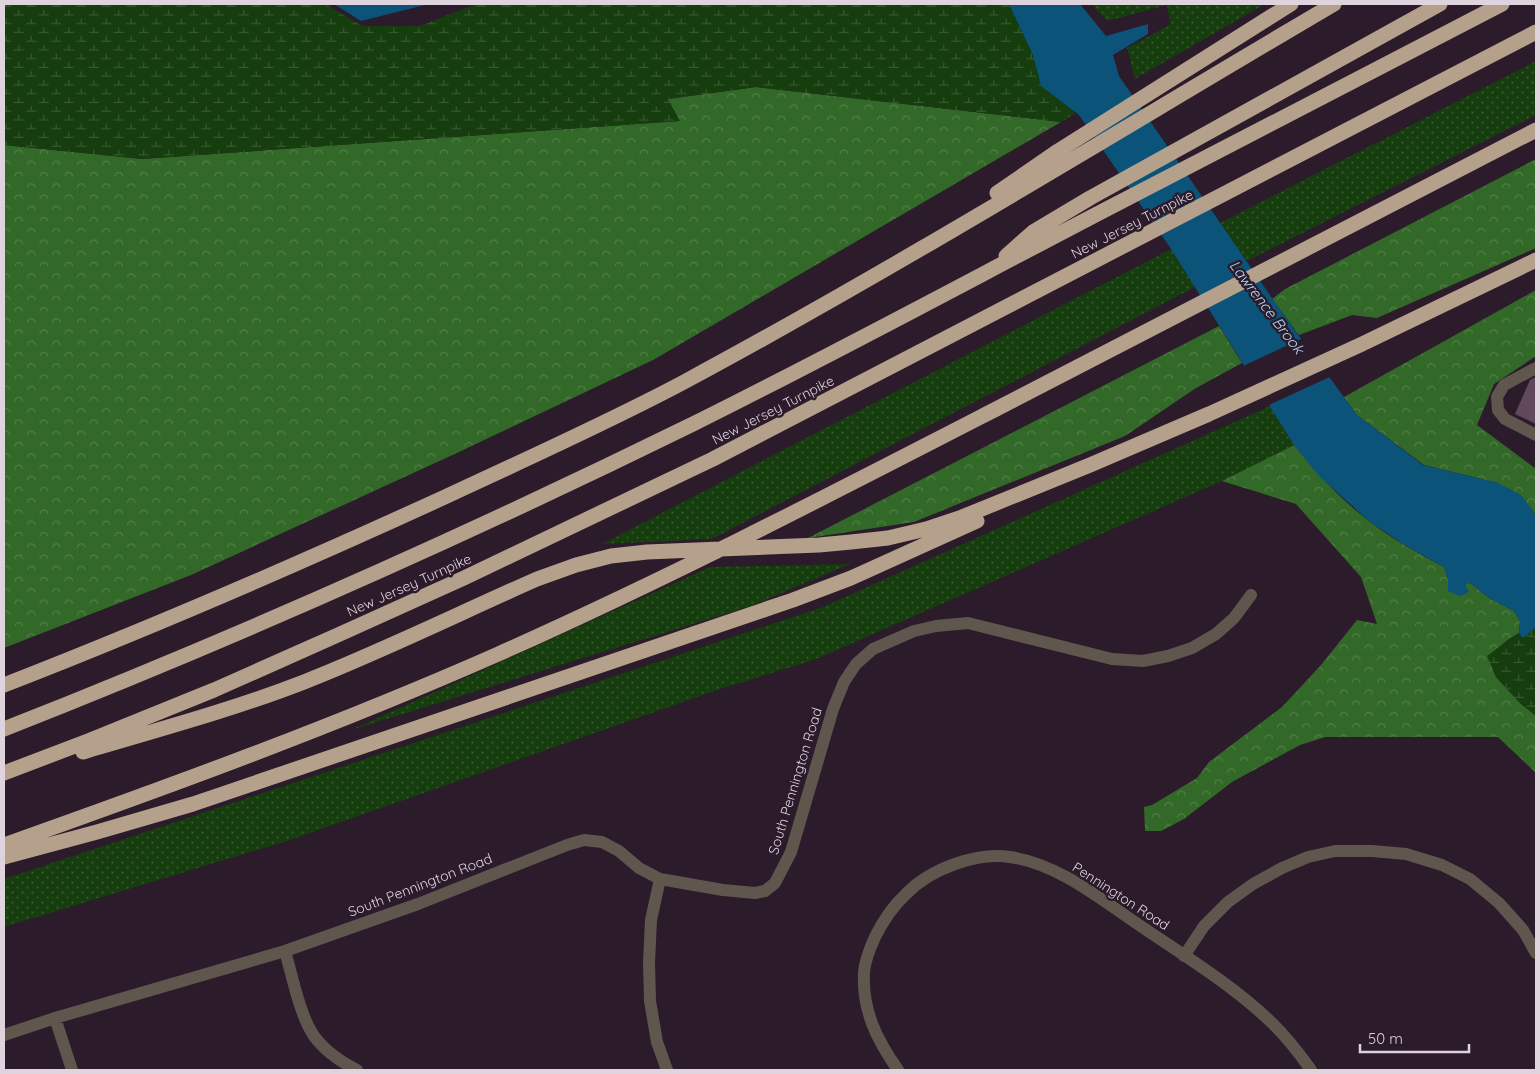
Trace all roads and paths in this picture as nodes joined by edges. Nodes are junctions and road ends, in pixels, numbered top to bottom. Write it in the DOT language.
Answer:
graph roads {
  1 [pos="1291,4"];
  2 [pos="1334,4"];
  3 [pos="1440,4"];
  4 [pos="1502,4"];
  5 [pos="1536,32"];
  6 [pos="1536,130"];
  7 [pos="1062,157"];
  8 [pos="1536,260"];
  9 [pos="987,273"];
  10 [pos="1536,368"];
  11 [pos="1536,435"];
  12 [pos="1090,465"];
  13 [pos="1251,595"];
  14 [pos="4,685"];
  15 [pos="4,729"];
  16 [pos="4,774"];
  17 [pos="4,845"];
  18 [pos="4,857"];
  19 [pos="660,879"];
  20 [pos="285,951"];
  21 [pos="1536,953"];
  22 [pos="1184,956"];
  23 [pos="55,1018"];
  24 [pos="4,1035"];
  25 [pos="72,1070"];
  26 [pos="357,1070"];
  27 [pos="667,1070"];
  28 [pos="898,1070"];
  29 [pos="1311,1070"];
  1 -- 7 [label="highway"];
  2 -- 7 [label="highway"];
  3 -- 9 [label="highway"];
  4 -- 9 [label="highway, New Jersey Turnpike"];
  5 -- 16 [label="highway, New Jersey Turnpike"];
  6 -- 17 [label="highway"];
  7 -- 14 [label="highway"];
  8 -- 12 [label="highway"];
  9 -- 15 [label="highway, New Jersey Turnpike"];
  10 -- 11 [label="street"];
  12 -- 16 [label="highway"];
  12 -- 18 [label="highway"];
  13 -- 19 [label="street, South Pennington Road"];
  19 -- 20 [label="street, South Pennington Road"];
  19 -- 27 [label="street"];
  20 -- 23 [label="street, South Pennington Road"];
  20 -- 26 [label="street"];
  21 -- 22 [label="street"];
  22 -- 28 [label="street, Pennington Road"];
  22 -- 29 [label="street, Pennington Road"];
  23 -- 24 [label="street, South Pennington Road"];
  23 -- 25 [label="street"];
}
